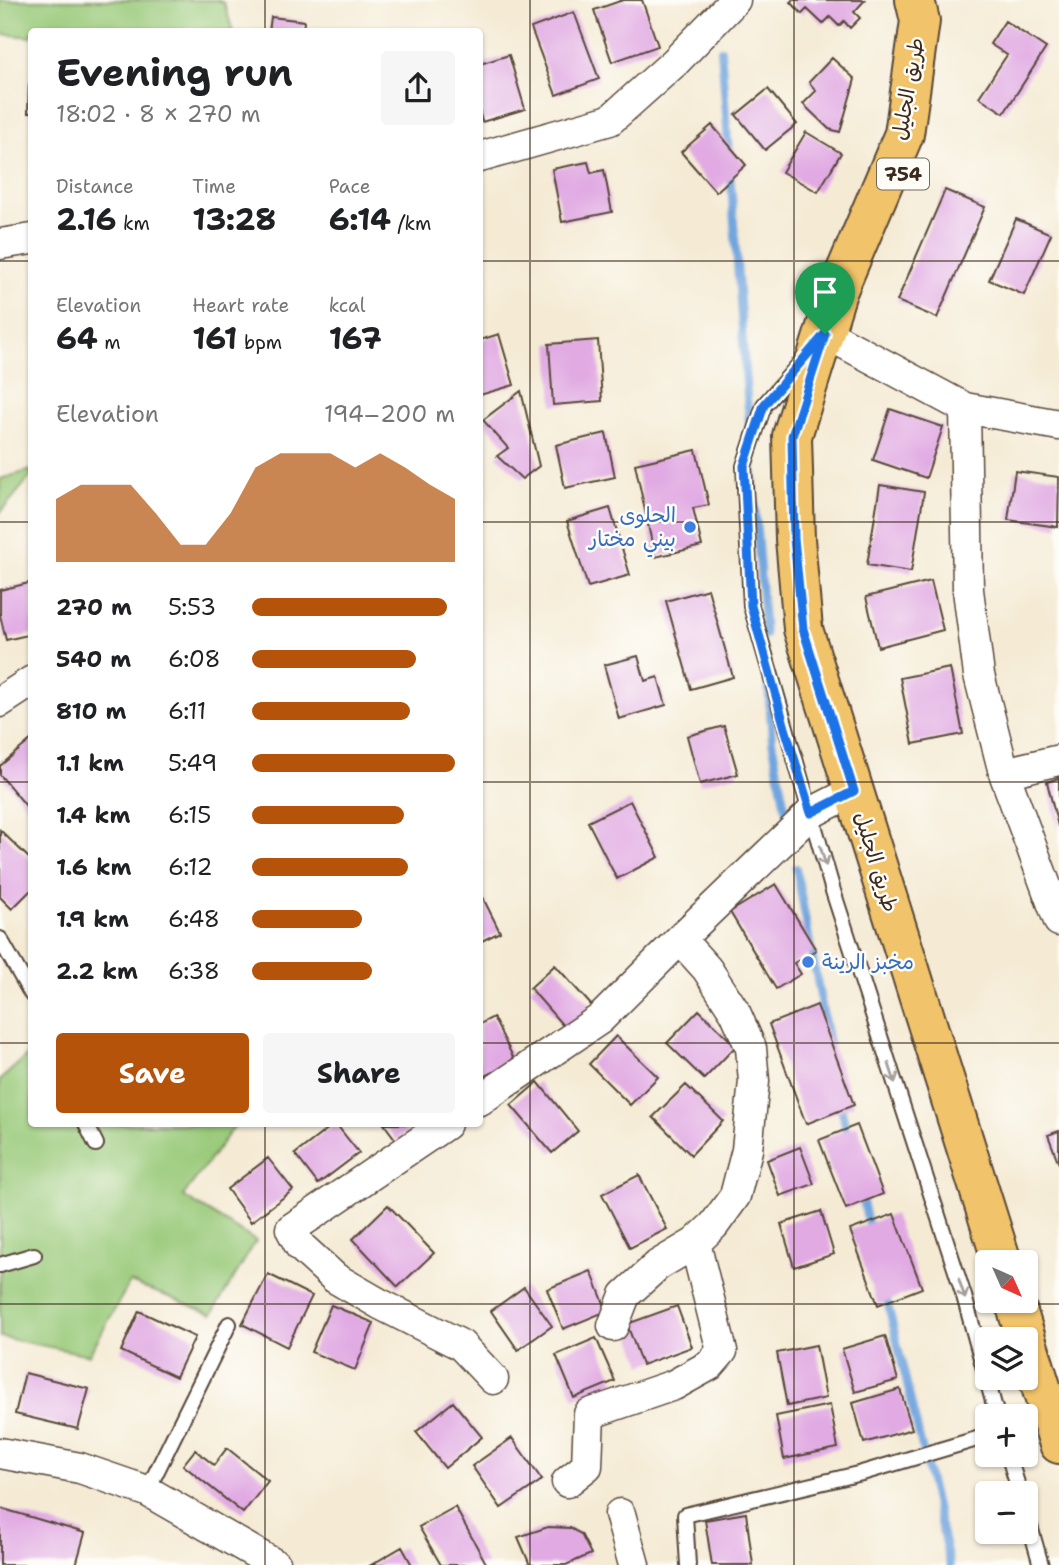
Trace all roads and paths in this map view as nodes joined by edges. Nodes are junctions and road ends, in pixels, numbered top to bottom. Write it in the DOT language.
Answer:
graph roads {
  1 [pos="735,0"];
  2 [pos="915,0"];
  3 [pos="939,0"];
  4 [pos="483,156"];
  5 [pos="28,240"];
  6 [pos="0,244"];
  7 [pos="825,334"];
  8 [pos="964,408"];
  9 [pos="1059,425"];
  10 [pos="28,684"];
  11 [pos="0,702"];
  12 [pos="1059,760"];
  13 [pos="1004,773"];
  14 [pos="854,791"];
  15 [pos="811,813"];
  16 [pos="1059,921"];
  17 [pos="0,939"];
  18 [pos="680,939"];
  19 [pos="28,988"];
  20 [pos="483,1098"];
  21 [pos="88,1127"];
  22 [pos="442,1127"];
  23 [pos="96,1144"];
  24 [pos="695,1243"];
  25 [pos="998,1250"];
  26 [pos="34,1255"];
  27 [pos="0,1265"];
  28 [pos="1018,1313"];
  29 [pos="229,1324"];
  30 [pos="613,1326"];
  31 [pos="493,1379"];
  32 [pos="994,1404"];
  33 [pos="975,1440"];
  34 [pos="1059,1444"];
  35 [pos="0,1453"];
  36 [pos="567,1482"];
  37 [pos="147,1491"];
  38 [pos="620,1514"];
  39 [pos="1035,1544"];
  40 [pos="276,1565"];
  41 [pos="634,1565"];
  42 [pos="688,1565"];
  43 [pos="1041,1565"];
  1 -- 4 [label="street"];
  2 -- 7 [label="main road, طريق الجليل / 754"];
  3 -- 7 [label="main road, طريق الجليل / 754"];
  5 -- 6 [label="street"];
  7 -- 8 [label="street"];
  7 -- 14 [label="main road, طريق الجليل / 754"];
  7 -- 15 [label="lane"];
  8 -- 9 [label="street"];
  8 -- 13 [label="street"];
  10 -- 11 [label="street"];
  12 -- 13 [label="street"];
  13 -- 16 [label="street"];
  14 -- 15 [label="street"];
  14 -- 25 [label="main road, طريق الجليل / 754"];
  15 -- 18 [label="street"];
  15 -- 32 [label="lane, one-way"];
  17 -- 19 [label="lane"];
  18 -- 20 [label="street"];
  18 -- 24 [label="street"];
  21 -- 23 [label="lane"];
  22 -- 31 [label="street"];
  24 -- 30 [label="street"];
  24 -- 36 [label="street"];
  26 -- 27 [label="lane"];
  28 -- 34 [label="main road"];
  29 -- 37 [label="lane"];
  33 -- 42 [label="lane"];
  35 -- 37 [label="street"];
  37 -- 40 [label="street"];
  38 -- 41 [label="street"];
  39 -- 43 [label="lane"];
}
